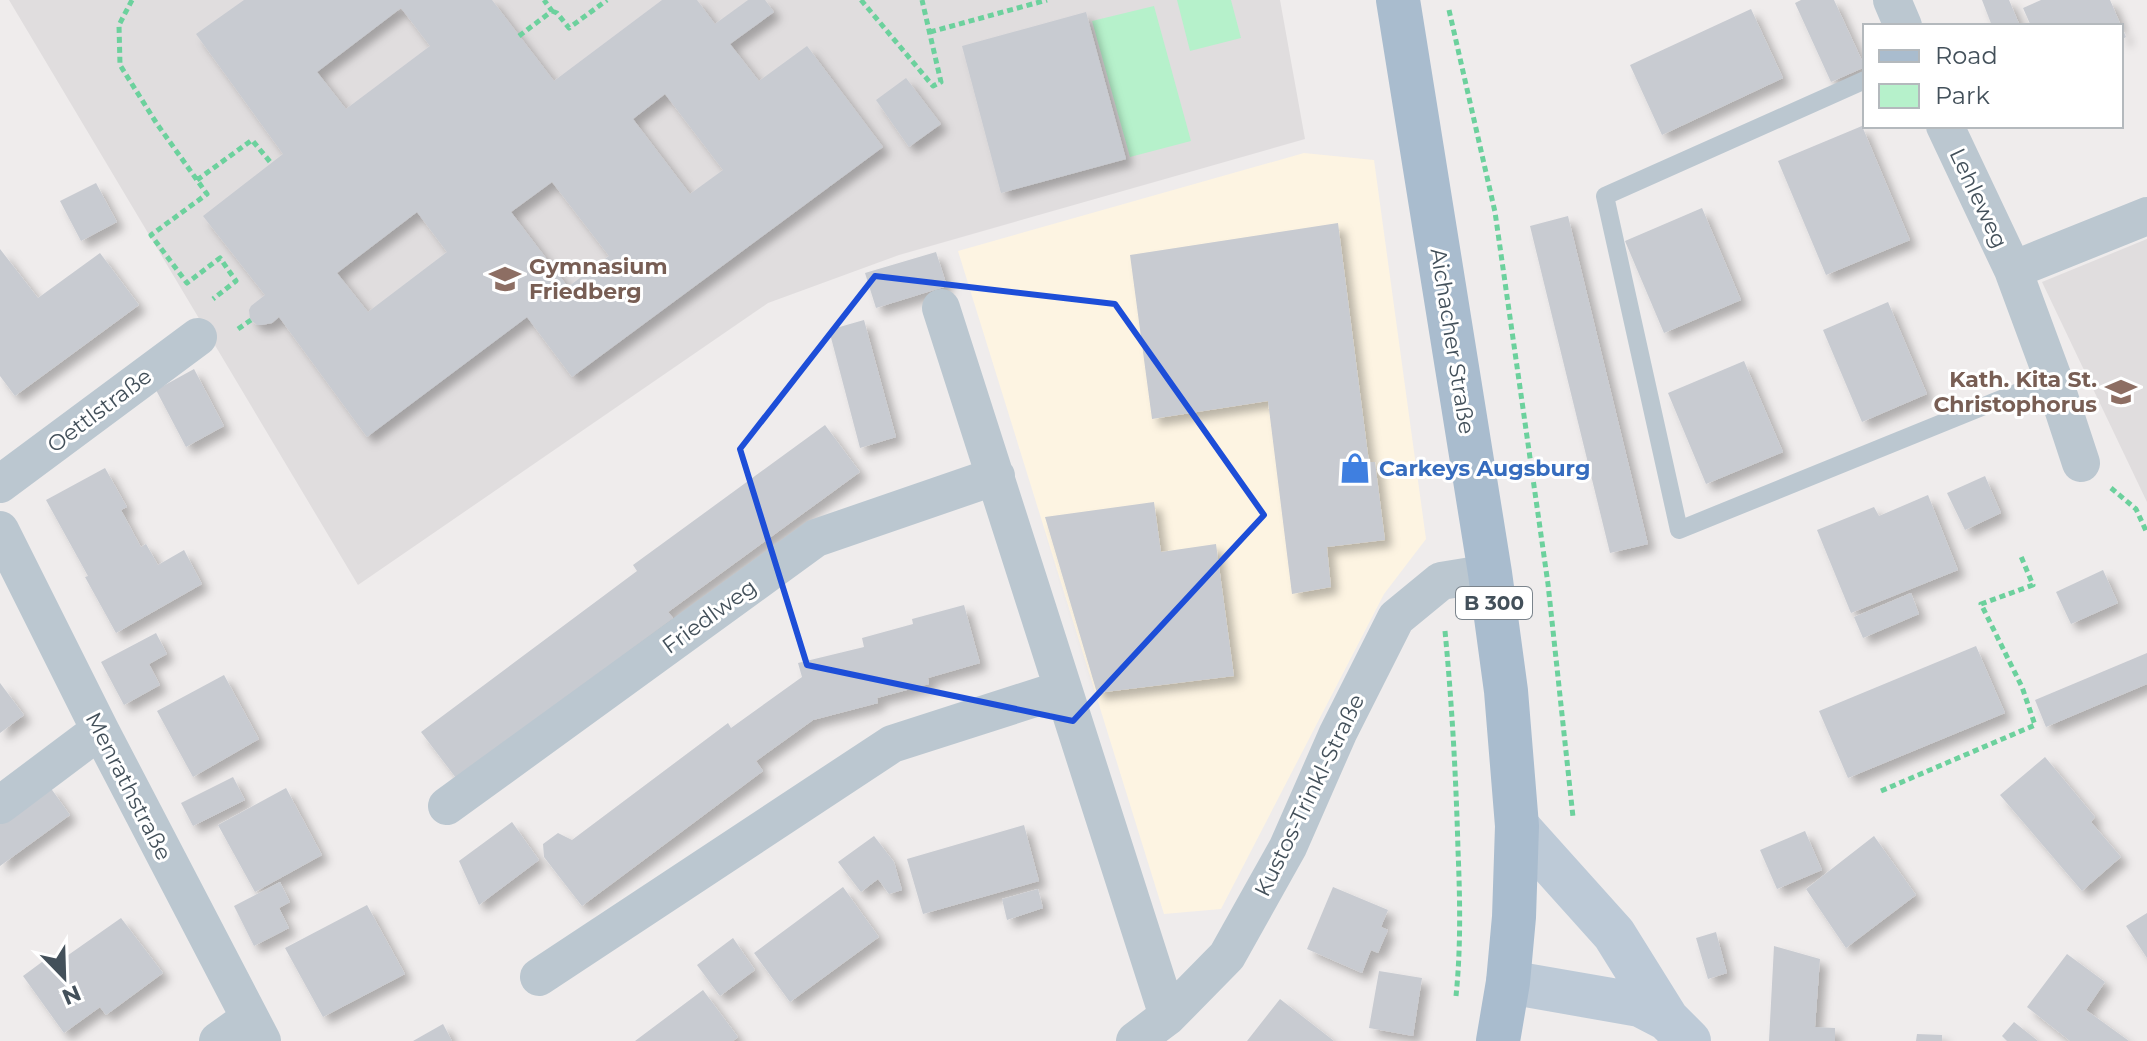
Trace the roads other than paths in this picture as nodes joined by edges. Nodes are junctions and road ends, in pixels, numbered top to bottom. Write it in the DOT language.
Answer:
graph roads {
  1 [pos="1398,0"];
  2 [pos="1892,0"];
  3 [pos="1902,24"];
  4 [pos="1863,81"];
  5 [pos="1946,128"];
  6 [pos="2147,216"];
  7 [pos="2013,270"];
  8 [pos="941,308"];
  9 [pos="198,337"];
  10 [pos="2053,378"];
  11 [pos="2081,463"];
  12 [pos="996,476"];
  13 [pos="0,484"];
  14 [pos="0,530"];
  15 [pos="1490,573"];
  16 [pos="1063,689"];
  17 [pos="100,730"];
  18 [pos="0,805"];
  19 [pos="447,806"];
  20 [pos="1517,826"];
  21 [pos="539,977"];
  22 [pos="1508,982"];
  23 [pos="1168,1016"];
  24 [pos="256,1029"];
  25 [pos="1678,1030"];
  26 [pos="218,1041"];
  27 [pos="1135,1041"];
  28 [pos="1498,1041"];
  1 -- 15 [label="main road, Aichacher Straße / B 300"];
  2 -- 3 [label="street"];
  4 -- 10 [label="lane"];
  5 -- 7 [label="street, Lehleweg"];
  6 -- 7 [label="street, Lehleweg"];
  7 -- 10 [label="street, Lehleweg"];
  8 -- 12 [label="street"];
  9 -- 13 [label="street, Oettlstraße"];
  10 -- 11 [label="street, Lehleweg"];
  12 -- 16 [label="street"];
  12 -- 19 [label="street, Friedlweg"];
  14 -- 17 [label="street, Menrathstraße"];
  15 -- 20 [label="main road, Aichacher Straße / B 300"];
  15 -- 23 [label="street, Kustos-Trinkl-Straße"];
  16 -- 21 [label="street"];
  16 -- 23 [label="street"];
  17 -- 18 [label="street"];
  17 -- 24 [label="street, Menrathstraße"];
  20 -- 22 [label="main road, Aichacher Straße / B 300"];
  20 -- 25 [label="main road"];
  22 -- 25 [label="main road"];
  22 -- 28 [label="main road, Aichacher Straße / B 300"];
  23 -- 27 [label="street, Kustos-Trinkl-Straße"];
  24 -- 26 [label="street"];
}
